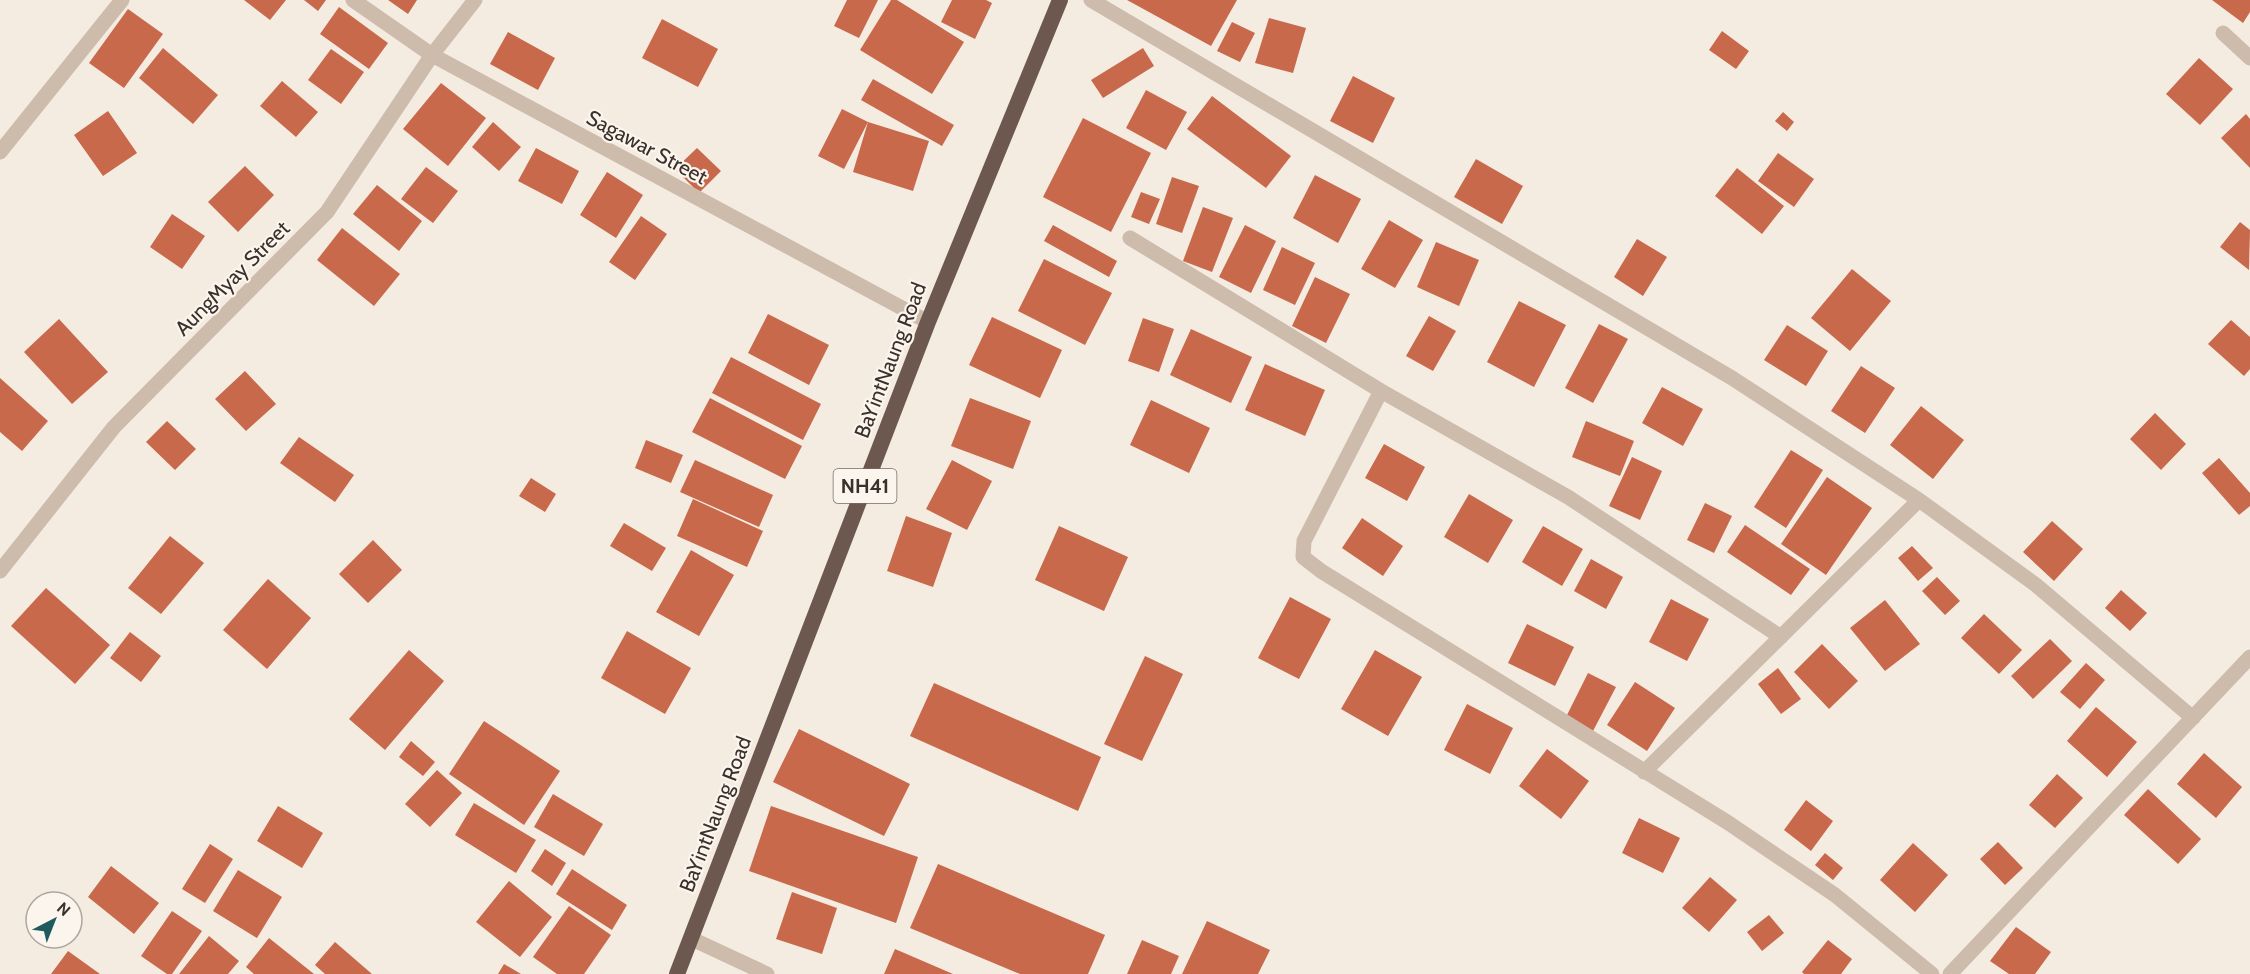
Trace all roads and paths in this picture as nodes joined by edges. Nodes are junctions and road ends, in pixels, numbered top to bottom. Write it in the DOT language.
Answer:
graph roads {
  1 [pos="122,0"];
  2 [pos="353,0"];
  3 [pos="475,0"];
  4 [pos="1060,0"];
  5 [pos="1091,0"];
  6 [pos="2223,33"];
  7 [pos="432,55"];
  8 [pos="2250,58"];
  9 [pos="0,152"];
  10 [pos="1130,238"];
  11 [pos="928,322"];
  12 [pos="1381,391"];
  13 [pos="1919,500"];
  14 [pos="0,571"];
  15 [pos="1781,637"];
  16 [pos="2250,657"];
  17 [pos="2193,718"];
  18 [pos="1644,772"];
  19 [pos="692,939"];
  20 [pos="677,974"];
  21 [pos="767,974"];
  22 [pos="1932,974"];
  23 [pos="1950,974"];
  1 -- 9 [label="street"];
  2 -- 7 [label="street, Sagawar Street"];
  3 -- 7 [label="street, AungMyay Street"];
  4 -- 11 [label="highway, BaYintNaung Road / NH41"];
  5 -- 13 [label="street"];
  6 -- 8 [label="street"];
  7 -- 11 [label="street, Sagawar Street"];
  7 -- 14 [label="street, AungMyay Street"];
  10 -- 12 [label="street"];
  11 -- 19 [label="highway, BaYintNaung Road / NH41"];
  12 -- 15 [label="street"];
  12 -- 18 [label="street"];
  13 -- 15 [label="street"];
  13 -- 17 [label="street"];
  15 -- 18 [label="street"];
  16 -- 17 [label="street"];
  17 -- 23 [label="street"];
  18 -- 22 [label="street"];
  19 -- 20 [label="highway, BaYintNaung Road / NH41"];
  19 -- 21 [label="street"];
}
